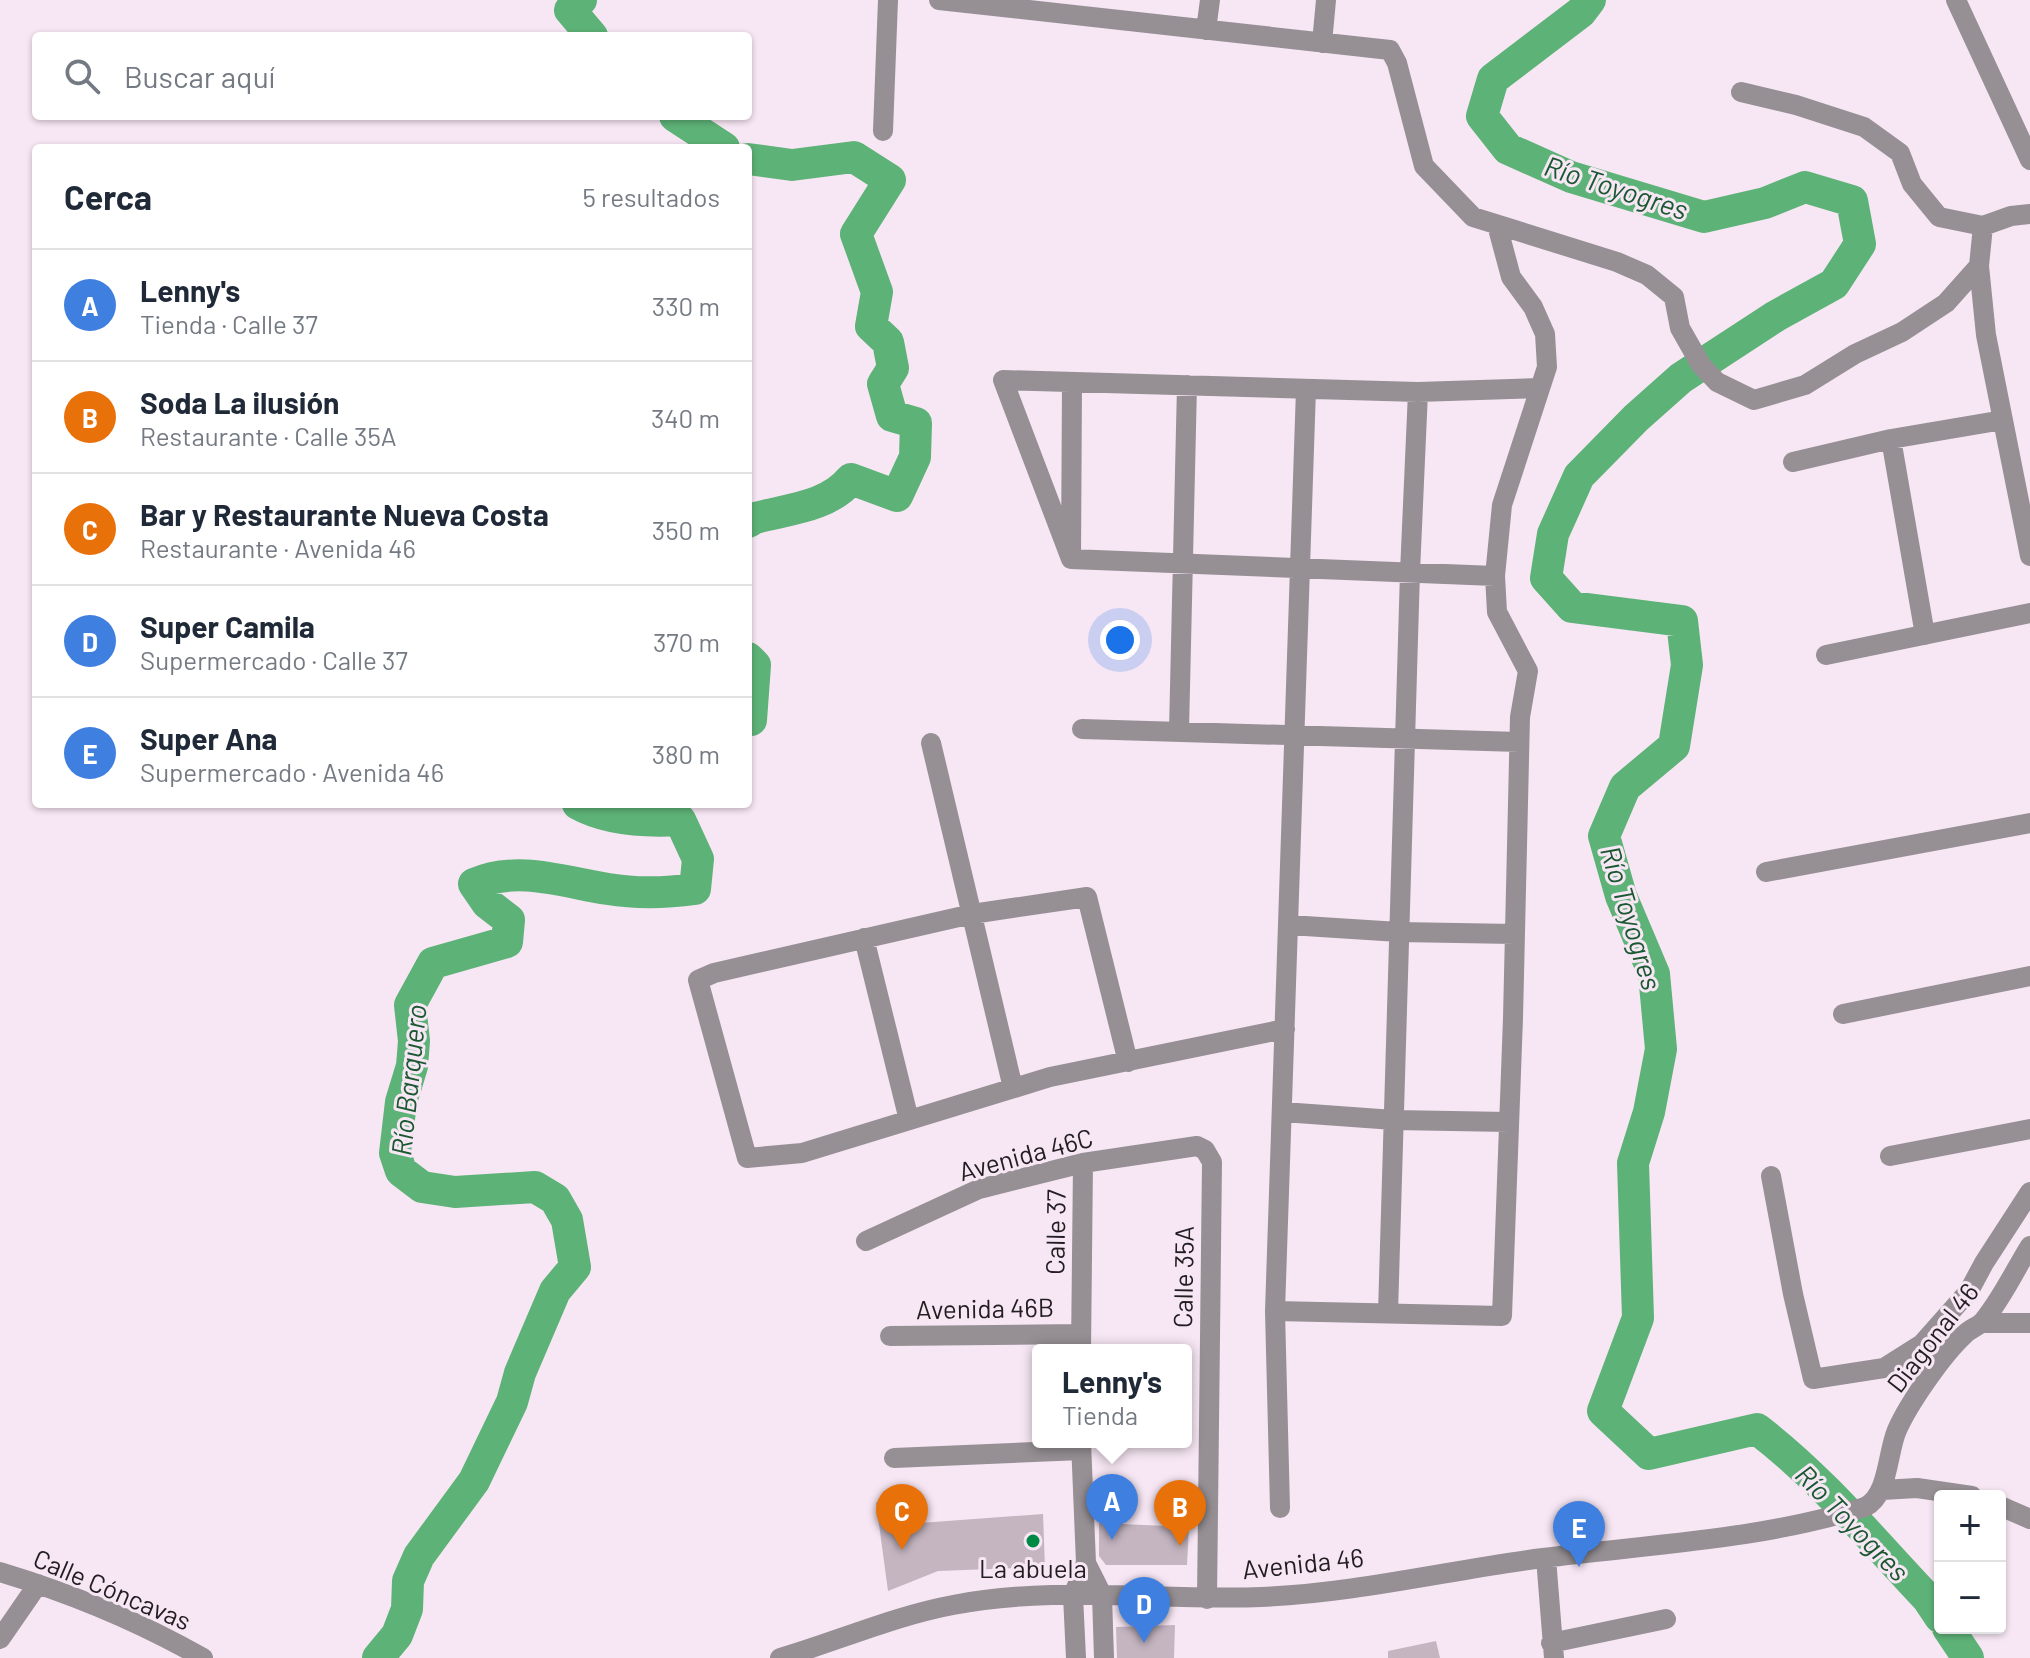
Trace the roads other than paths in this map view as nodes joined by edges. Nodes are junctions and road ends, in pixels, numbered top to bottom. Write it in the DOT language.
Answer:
graph roads {
  1 [pos="888,0"];
  2 [pos="939,0"];
  3 [pos="1210,0"];
  4 [pos="1326,0"];
  5 [pos="1956,0"];
  6 [pos="1004,4"];
  7 [pos="1118,10"];
  8 [pos="1206,30"];
  9 [pos="1322,43"];
  10 [pos="1741,92"];
  11 [pos="883,131"];
  12 [pos="2030,160"];
  13 [pos="2030,214"];
  14 [pos="1497,225"];
  15 [pos="1983,226"];
  16 [pos="1979,266"];
  17 [pos="1072,383"];
  18 [pos="1187,385"];
  19 [pos="1540,388"];
  20 [pos="1306,389"];
  21 [pos="1418,392"];
  22 [pos="2003,420"];
  23 [pos="1891,439"];
  24 [pos="1793,462"];
  25 [pos="2030,556"];
  26 [pos="1071,559"];
  27 [pos="1184,565"];
  28 [pos="1300,570"];
  29 [pos="1410,572"];
  30 [pos="1495,576"];
  31 [pos="2030,613"];
  32 [pos="1925,635"];
  33 [pos="1826,655"];
  34 [pos="1082,729"];
  35 [pos="1179,731"];
  36 [pos="1295,734"];
  37 [pos="1405,737"];
  38 [pos="1519,742"];
  39 [pos="931,743"];
  40 [pos="2030,823"];
  41 [pos="1766,872"];
  42 [pos="972,914"];
  43 [pos="1289,925"];
  44 [pos="1399,932"];
  45 [pos="1515,934"];
  46 [pos="864,938"];
  47 [pos="2030,976"];
  48 [pos="1843,1014"];
  49 [pos="1285,1029"];
  50 [pos="1128,1062"];
  51 [pos="1013,1088"];
  52 [pos="1283,1112"];
  53 [pos="909,1120"];
  54 [pos="1394,1120"];
  55 [pos="1509,1122"];
  56 [pos="2030,1129"];
  57 [pos="1205,1150"];
  58 [pos="1890,1156"];
  59 [pos="1083,1163"];
  60 [pos="1771,1176"];
  61 [pos="2030,1192"];
  62 [pos="866,1241"];
  63 [pos="2030,1246"];
  64 [pos="1275,1311"];
  65 [pos="1388,1313"];
  66 [pos="1982,1323"];
  67 [pos="2030,1323"];
  68 [pos="890,1336"];
  69 [pos="1080,1342"];
  70 [pos="1050,1448"];
  71 [pos="1081,1448"];
  72 [pos="894,1458"];
  73 [pos="1882,1490"];
  74 [pos="1934,1490"];
  75 [pos="1280,1508"];
  76 [pos="2006,1509"];
  77 [pos="2030,1519"];
  78 [pos="1546,1558"];
  79 [pos="1086,1563"];
  80 [pos="0,1572"];
  81 [pos="38,1584"];
  82 [pos="1102,1595"];
  83 [pos="1073,1596"];
  84 [pos="1207,1599"];
  85 [pos="1666,1619"];
  86 [pos="0,1639"];
  87 [pos="1553,1650"];
  88 [pos="804,1654"];
  89 [pos="203,1658"];
  90 [pos="780,1658"];
  91 [pos="1076,1658"];
  92 [pos="1104,1658"];
  1 -- 11 [label="street"];
  2 -- 6 [label="street"];
  3 -- 8 [label="street"];
  4 -- 9 [label="street"];
  5 -- 12 [label="street"];
  6 -- 7 [label="street"];
  7 -- 8 [label="street"];
  8 -- 9 [label="street"];
  9 -- 14 [label="street"];
  10 -- 15 [label="street"];
  13 -- 15 [label="street"];
  14 -- 16 [label="street"];
  14 -- 19 [label="street"];
  15 -- 16 [label="street"];
  16 -- 22 [label="street"];
  17 -- 18 [label="street"];
  17 -- 26 [label="street"];
  17 -- 26 [label="street"];
  18 -- 20 [label="street"];
  18 -- 27 [label="street"];
  19 -- 21 [label="street"];
  19 -- 30 [label="street"];
  20 -- 21 [label="street"];
  20 -- 28 [label="street"];
  21 -- 29 [label="street"];
  22 -- 23 [label="street"];
  22 -- 25 [label="street"];
  23 -- 24 [label="street"];
  23 -- 32 [label="street"];
  26 -- 27 [label="street"];
  27 -- 28 [label="street"];
  27 -- 35 [label="street"];
  28 -- 29 [label="street"];
  28 -- 36 [label="street"];
  29 -- 30 [label="street"];
  29 -- 37 [label="street"];
  30 -- 38 [label="street"];
  31 -- 32 [label="street"];
  32 -- 33 [label="street"];
  34 -- 35 [label="street"];
  35 -- 36 [label="street"];
  36 -- 37 [label="street"];
  36 -- 43 [label="street"];
  37 -- 38 [label="street"];
  37 -- 44 [label="street"];
  38 -- 45 [label="street"];
  39 -- 42 [label="street"];
  40 -- 41 [label="street"];
  42 -- 46 [label="street"];
  42 -- 50 [label="street"];
  42 -- 51 [label="street"];
  43 -- 44 [label="street"];
  43 -- 49 [label="street"];
  44 -- 45 [label="street"];
  44 -- 54 [label="street"];
  45 -- 55 [label="street"];
  46 -- 53 [label="street"];
  46 -- 53 [label="street"];
  47 -- 48 [label="street"];
  49 -- 50 [label="street"];
  49 -- 52 [label="street"];
  50 -- 51 [label="street"];
  51 -- 53 [label="street"];
  52 -- 54 [label="street"];
  52 -- 64 [label="street"];
  54 -- 55 [label="street"];
  54 -- 65 [label="street"];
  55 -- 65 [label="street"];
  56 -- 58 [label="street"];
  57 -- 59 [label="street, Avenida 46C"];
  57 -- 84 [label="street, Calle 35A"];
  59 -- 62 [label="street, Avenida 46C"];
  59 -- 69 [label="street, Calle 37"];
  60 -- 61 [label="street"];
  63 -- 66 [label="street, Diagonal 46"];
  64 -- 65 [label="street"];
  64 -- 75 [label="street"];
  66 -- 67 [label="street"];
  66 -- 73 [label="street, Diagonal 46"];
  68 -- 69 [label="street, Avenida 46B"];
  70 -- 72 [label="street"];
  71 -- 79 [label="street"];
  73 -- 74 [label="street"];
  73 -- 78 [label="street, Avenida 46"];
  76 -- 77 [label="street"];
  78 -- 84 [label="street, Avenida 46"];
  78 -- 87 [label="street"];
  79 -- 82 [label="street"];
  79 -- 83 [label="street"];
  80 -- 81 [label="street, Calle Cóncavas"];
  81 -- 86 [label="street"];
  81 -- 89 [label="street, Calle Cóncavas"];
  82 -- 83 [label="street, Avenida 46"];
  82 -- 84 [label="street, Avenida 46"];
  82 -- 92 [label="street"];
  83 -- 88 [label="street, Avenida 46"];
  83 -- 91 [label="street"];
  85 -- 87 [label="street"];
  88 -- 90 [label="street, Avenida 46"];
}
